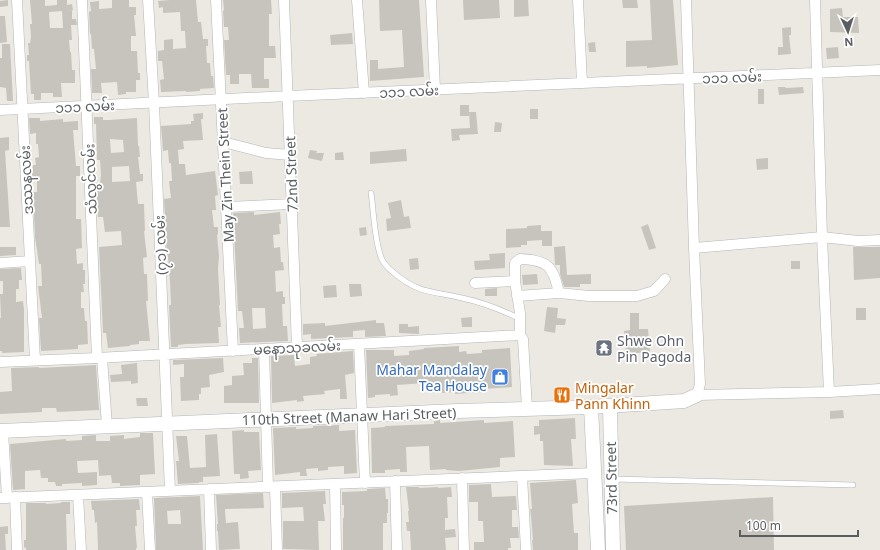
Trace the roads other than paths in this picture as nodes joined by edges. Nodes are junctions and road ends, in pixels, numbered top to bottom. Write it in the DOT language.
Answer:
graph roads {
  1 [pos="17,0"];
  2 [pos="82,0"];
  3 [pos="148,0"];
  4 [pos="216,0"];
  5 [pos="284,0"];
  6 [pos="357,0"];
  7 [pos="430,0"];
  8 [pos="578,0"];
  9 [pos="686,0"];
  10 [pos="815,0"];
  11 [pos="880,70"];
  12 [pos="817,73"];
  13 [pos="688,78"];
  14 [pos="582,83"];
  15 [pos="435,90"];
  16 [pos="364,93"];
  17 [pos="288,96"];
  18 [pos="221,100"];
  19 [pos="154,103"];
  20 [pos="87,107"];
  21 [pos="22,109"];
  22 [pos="0,110"];
  23 [pos="223,142"];
  24 [pos="290,155"];
  25 [pos="371,193"];
  26 [pos="292,204"];
  27 [pos="226,207"];
  28 [pos="822,237"];
  29 [pos="880,240"];
  30 [pos="694,248"];
  31 [pos="30,261"];
  32 [pos="0,263"];
  33 [pos="665,279"];
  34 [pos="515,281"];
  35 [pos="475,283"];
  36 [pos="559,293"];
  37 [pos="517,296"];
  38 [pos="520,319"];
  39 [pos="520,335"];
  40 [pos="359,344"];
  41 [pos="296,347"];
  42 [pos="264,349"];
  43 [pos="233,350"];
  44 [pos="164,354"];
  45 [pos="100,358"];
  46 [pos="35,360"];
  47 [pos="0,362"];
  48 [pos="880,389"];
  49 [pos="829,392"];
  50 [pos="697,395"];
  51 [pos="610,406"];
  52 [pos="592,407"];
  53 [pos="527,409"];
  54 [pos="362,416"];
  55 [pos="266,420"];
  56 [pos="167,424"];
  57 [pos="107,426"];
  58 [pos="1,431"];
  59 [pos="594,473"];
  60 [pos="522,476"];
  61 [pos="462,478"];
  62 [pos="611,479"];
  63 [pos="395,481"];
  64 [pos="364,483"];
  65 [pos="334,484"];
  66 [pos="853,485"];
  67 [pos="272,487"];
  68 [pos="209,489"];
  69 [pos="170,491"];
  70 [pos="147,492"];
  71 [pos="78,495"];
  72 [pos="7,498"];
  73 [pos="18,550"];
  74 [pos="81,550"];
  75 [pos="150,550"];
  76 [pos="212,550"];
  77 [pos="276,550"];
  78 [pos="336,550"];
  79 [pos="397,550"];
  80 [pos="464,550"];
  81 [pos="526,550"];
  82 [pos="598,550"];
  83 [pos="613,550"];
  1 -- 21 [label="street, ဒဿနလမ်း"];
  2 -- 20 [label="street, သံလွင်လမ်း"];
  3 -- 19 [label="street, (၇၁) လမ်း"];
  4 -- 18 [label="street, May Zin Thein Street"];
  5 -- 17 [label="street, 72nd Street"];
  6 -- 16 [label="street"];
  7 -- 15 [label="street"];
  8 -- 14 [label="street"];
  9 -- 13 [label="street"];
  10 -- 12 [label="street"];
  11 -- 12 [label="street, ၁၁၁ လမ်း"];
  12 -- 13 [label="street, ၁၁၁ လမ်း"];
  12 -- 28 [label="street"];
  13 -- 14 [label="street, ၁၁၁ လမ်း"];
  13 -- 30 [label="street"];
  14 -- 15 [label="street, ၁၁၁ လမ်း"];
  15 -- 16 [label="street, ၁၁၁ လမ်း"];
  16 -- 17 [label="street, ၁၁၁ လမ်း"];
  17 -- 18 [label="street, ၁၁၁ လမ်း"];
  17 -- 24 [label="street, 72nd Street"];
  18 -- 19 [label="street, ၁၁၁ လမ်း"];
  18 -- 23 [label="street, May Zin Thein Street"];
  19 -- 20 [label="street, ၁၁၁ လမ်း"];
  19 -- 44 [label="street, (၇၁) လမ်း"];
  20 -- 21 [label="street, ၁၁၁ လမ်း"];
  20 -- 45 [label="street, သံလွင်လမ်း"];
  21 -- 22 [label="street, ၁၁၁ လမ်း"];
  21 -- 31 [label="street, ဒဿနလမ်း"];
  23 -- 24 [label="street"];
  23 -- 27 [label="street, May Zin Thein Street"];
  24 -- 26 [label="street, 72nd Street"];
  25 -- 38 [label="lane"];
  26 -- 27 [label="street"];
  26 -- 41 [label="street, 72nd Street"];
  27 -- 43 [label="street, May Zin Thein Street"];
  28 -- 29 [label="street"];
  28 -- 30 [label="street"];
  28 -- 49 [label="street"];
  30 -- 50 [label="street"];
  31 -- 32 [label="street"];
  31 -- 46 [label="street, ဒဿနလမ်း"];
  33 -- 36 [label="street"];
  34 -- 35 [label="street"];
  34 -- 36 [label="street"];
  34 -- 37 [label="street"];
  36 -- 37 [label="street"];
  37 -- 38 [label="street"];
  38 -- 39 [label="street"];
  39 -- 40 [label="street, မနောသုခလမ်း"];
  39 -- 53 [label="street"];
  40 -- 41 [label="street, မနောသုခလမ်း"];
  40 -- 54 [label="street"];
  41 -- 42 [label="street, မနောသုခလမ်း"];
  42 -- 43 [label="street, မနောသုခလမ်း"];
  42 -- 55 [label="street"];
  43 -- 44 [label="street, မနောသုခလမ်း"];
  44 -- 45 [label="street, မနောသုခလမ်း"];
  44 -- 56 [label="street, (၇၁) လမ်း"];
  45 -- 46 [label="street, မနောသုခလမ်း"];
  45 -- 57 [label="street, သံလွင်လမ်း"];
  46 -- 47 [label="street, မနောသုခလမ်း"];
  48 -- 49 [label="street"];
  49 -- 50 [label="street"];
  50 -- 51 [label="main road, 110th Street (Manaw Hari Street)"];
  51 -- 52 [label="main road, 110th Street (Manaw Hari Street)"];
  51 -- 62 [label="main road, 73rd Street"];
  52 -- 53 [label="main road, 110th Street (Manaw Hari Street)"];
  52 -- 59 [label="main road, 73rd Street"];
  53 -- 54 [label="main road, 110th Street (Manaw Hari Street)"];
  54 -- 55 [label="main road, 110th Street (Manaw Hari Street)"];
  54 -- 64 [label="street"];
  55 -- 56 [label="main road, 110th Street (Manaw Hari Street)"];
  55 -- 67 [label="street"];
  56 -- 57 [label="main road, 110th Street (Manaw Hari Street)"];
  56 -- 69 [label="street, (၇၁) လမ်း"];
  57 -- 58 [label="main road, 110th Street (Manaw Hari Street)"];
  58 -- 72 [label="street"];
  59 -- 60 [label="street"];
  59 -- 82 [label="main road, 73rd Street"];
  60 -- 61 [label="street"];
  60 -- 81 [label="street"];
  61 -- 63 [label="street"];
  61 -- 80 [label="street"];
  62 -- 66 [label="lane"];
  62 -- 83 [label="main road, 73rd Street"];
  63 -- 64 [label="street"];
  63 -- 79 [label="street"];
  64 -- 65 [label="street"];
  65 -- 67 [label="street"];
  65 -- 78 [label="street"];
  67 -- 68 [label="street"];
  67 -- 77 [label="street"];
  68 -- 69 [label="street"];
  68 -- 76 [label="street"];
  69 -- 70 [label="street"];
  70 -- 71 [label="street"];
  70 -- 75 [label="street"];
  71 -- 72 [label="street"];
  71 -- 74 [label="street"];
  72 -- 73 [label="street"];
}
